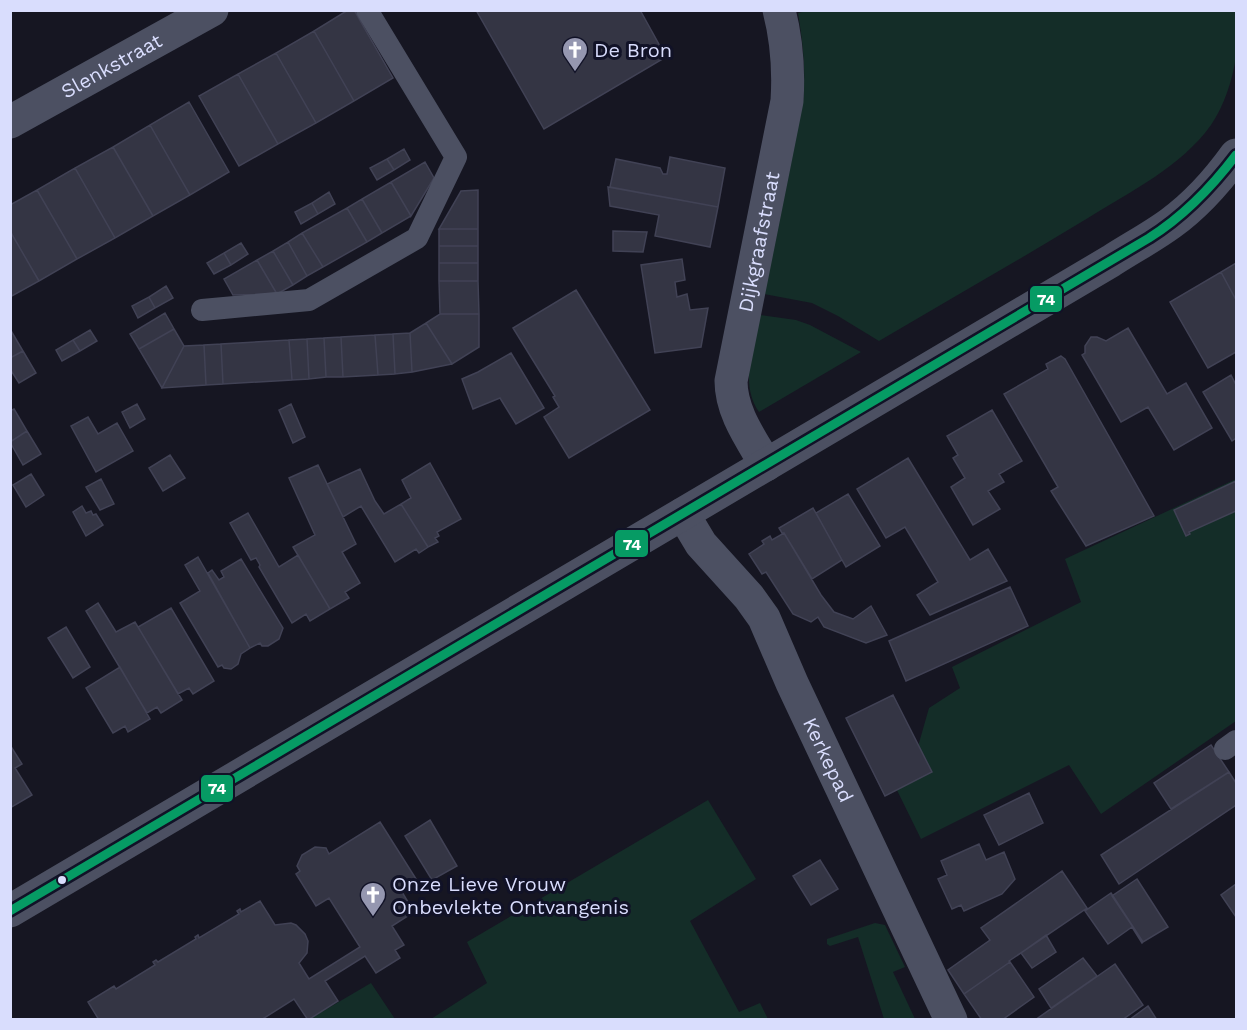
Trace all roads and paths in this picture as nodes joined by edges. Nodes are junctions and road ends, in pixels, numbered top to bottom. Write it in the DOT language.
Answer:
graph roads {
  1 [pos="212,10"];
  2 [pos="367,10"];
  3 [pos="779,10"];
  4 [pos="10,122"];
  5 [pos="1236,155"];
  6 [pos="202,310"];
  7 [pos="766,465"];
  8 [pos="683,514"];
  9 [pos="10,911"];
  10 [pos="951,1020"];
  1 -- 4 [label="street, Slenkstraat"];
  2 -- 6 [label="lane"];
  3 -- 7 [label="street, Dijkgraafstraat"];
  5 -- 7 [label="street"];
  7 -- 8 [label="street"];
  8 -- 9 [label="street"];
  8 -- 10 [label="street, Kerkepad"];
}
